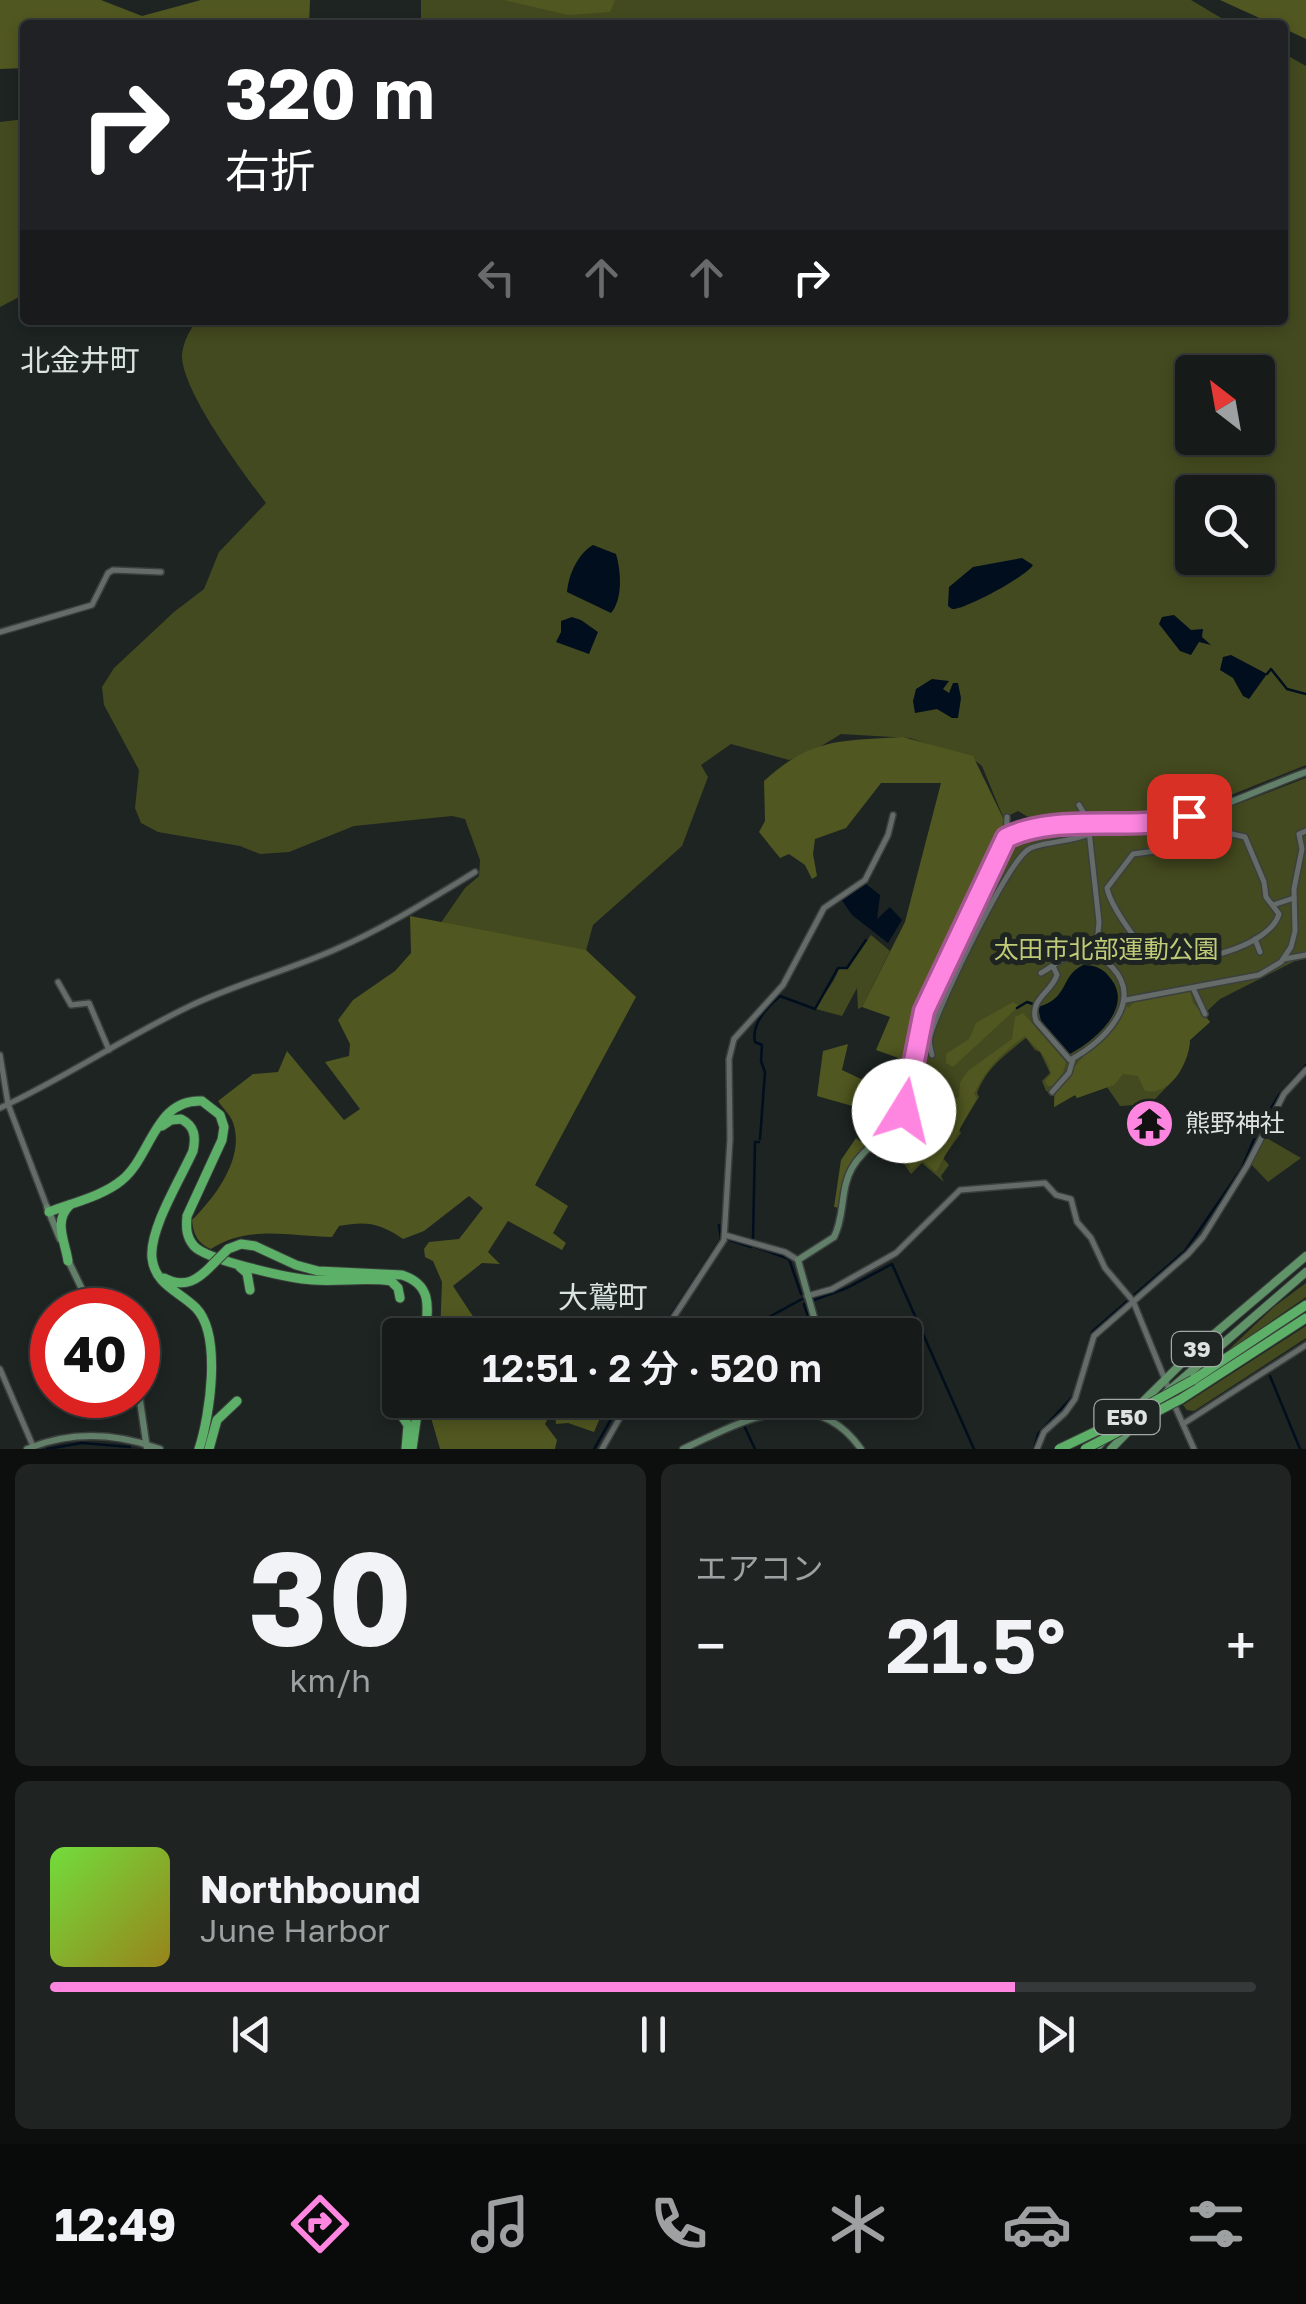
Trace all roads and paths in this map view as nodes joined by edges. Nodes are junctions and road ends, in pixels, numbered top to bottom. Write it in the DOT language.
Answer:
graph roads {
  1 [pos="161,572"];
  2 [pos="0,632"];
  3 [pos="1306,772"];
  4 [pos="1079,806"];
  5 [pos="892,815"];
  6 [pos="1008,817"];
  7 [pos="1088,820"];
  8 [pos="1306,830"];
  9 [pos="1006,838"];
  10 [pos="475,872"];
  11 [pos="1294,898"];
  12 [pos="1272,905"];
  13 [pos="1254,939"];
  14 [pos="1260,952"];
  15 [pos="1306,955"];
  16 [pos="1096,956"];
  17 [pos="1284,960"];
  18 [pos="1053,966"];
  19 [pos="1041,974"];
  20 [pos="58,982"];
  21 [pos="1193,988"];
  22 [pos="1126,1000"];
  23 [pos="1204,1014"];
  24 [pos="109,1050"];
  25 [pos="0,1055"];
  26 [pos="932,1056"];
  27 [pos="1072,1059"];
  28 [pos="1306,1070"];
  29 [pos="1052,1092"];
  30 [pos="8,1104"];
  31 [pos="0,1108"];
  32 [pos="152,1134"];
  33 [pos="76,1201"];
  34 [pos="48,1210"];
  35 [pos="725,1235"];
  36 [pos="1306,1256"];
  37 [pos="798,1260"];
  38 [pos="68,1261"];
  39 [pos="234,1262"];
  40 [pos="153,1264"];
  41 [pos="1306,1272"];
  42 [pos="81,1288"];
  43 [pos="250,1290"];
  44 [pos="807,1296"];
  45 [pos="400,1298"];
  46 [pos="1133,1301"];
  47 [pos="1306,1305"];
  48 [pos="426,1318"];
  49 [pos="673,1318"];
  50 [pos="814,1318"];
  51 [pos="1306,1318"];
  52 [pos="1306,1346"];
  53 [pos="0,1369"];
  54 [pos="1167,1377"];
  55 [pos="1170,1389"];
  56 [pos="237,1402"];
  57 [pos="142,1418"];
  58 [pos="403,1418"];
  59 [pos="415,1418"];
  60 [pos="620,1418"];
  61 [pos="754,1418"];
  62 [pos="823,1418"];
  63 [pos="1184,1424"];
  64 [pos="146,1446"];
  65 [pos="30,1448"];
  66 [pos="160,1449"];
  67 [pos="199,1449"];
  68 [pos="209,1449"];
  69 [pos="409,1449"];
  70 [pos="602,1449"];
  71 [pos="683,1449"];
  72 [pos="861,1449"];
  73 [pos="1037,1449"];
  74 [pos="1058,1449"];
  75 [pos="1085,1449"];
  76 [pos="1095,1449"];
  77 [pos="1112,1449"];
  78 [pos="1194,1449"];
  1 -- 2 [label="street"];
  3 -- 9 [label="street"];
  4 -- 7 [label="street"];
  5 -- 35 [label="street"];
  6 -- 9 [label="street"];
  8 -- 11 [label="street"];
  9 -- 37 [label="street"];
  10 -- 24 [label="street"];
  11 -- 12 [label="street"];
  11 -- 17 [label="street"];
  12 -- 13 [label="street"];
  12 -- 13 [label="street"];
  13 -- 14 [label="street"];
  15 -- 17 [label="street"];
  16 -- 18 [label="street"];
  16 -- 22 [label="street"];
  16 -- 26 [label="street"];
  17 -- 21 [label="street"];
  18 -- 19 [label="street"];
  18 -- 27 [label="street"];
  20 -- 24 [label="street"];
  21 -- 22 [label="street"];
  21 -- 23 [label="street"];
  22 -- 27 [label="street"];
  24 -- 30 [label="street"];
  25 -- 30 [label="street"];
  27 -- 29 [label="street"];
  28 -- 46 [label="street"];
  30 -- 31 [label="street"];
  30 -- 34 [label="street"];
  32 -- 33 [label="highway"];
  32 -- 39 [label="highway"];
  32 -- 40 [label="highway"];
  33 -- 34 [label="highway"];
  33 -- 38 [label="highway"];
  34 -- 38 [label="street"];
  35 -- 37 [label="street"];
  35 -- 49 [label="street"];
  36 -- 54 [label="main road, 39"];
  37 -- 44 [label="street"];
  38 -- 42 [label="street"];
  39 -- 43 [label="highway"];
  39 -- 45 [label="highway"];
  40 -- 48 [label="highway, bridge"];
  40 -- 67 [label="highway"];
  41 -- 55 [label="main road, 39"];
  44 -- 46 [label="street"];
  44 -- 50 [label="street"];
  46 -- 54 [label="street"];
  46 -- 73 [label="street"];
  47 -- 74 [label="highway, E50, bridge"];
  51 -- 75 [label="highway, E50, bridge"];
  52 -- 63 [label="street"];
  53 -- 65 [label="street"];
  54 -- 55 [label="street"];
  54 -- 76 [label="main road, 39"];
  55 -- 63 [label="street"];
  55 -- 77 [label="main road, 39"];
  56 -- 68 [label="highway"];
  57 -- 64 [label="street"];
  58 -- 69 [label="highway"];
  59 -- 69 [label="highway"];
  60 -- 70 [label="street"];
  61 -- 71 [label="street"];
  62 -- 72 [label="street"];
  63 -- 78 [label="street"];
  64 -- 65 [label="street"];
  64 -- 66 [label="street"];
}
